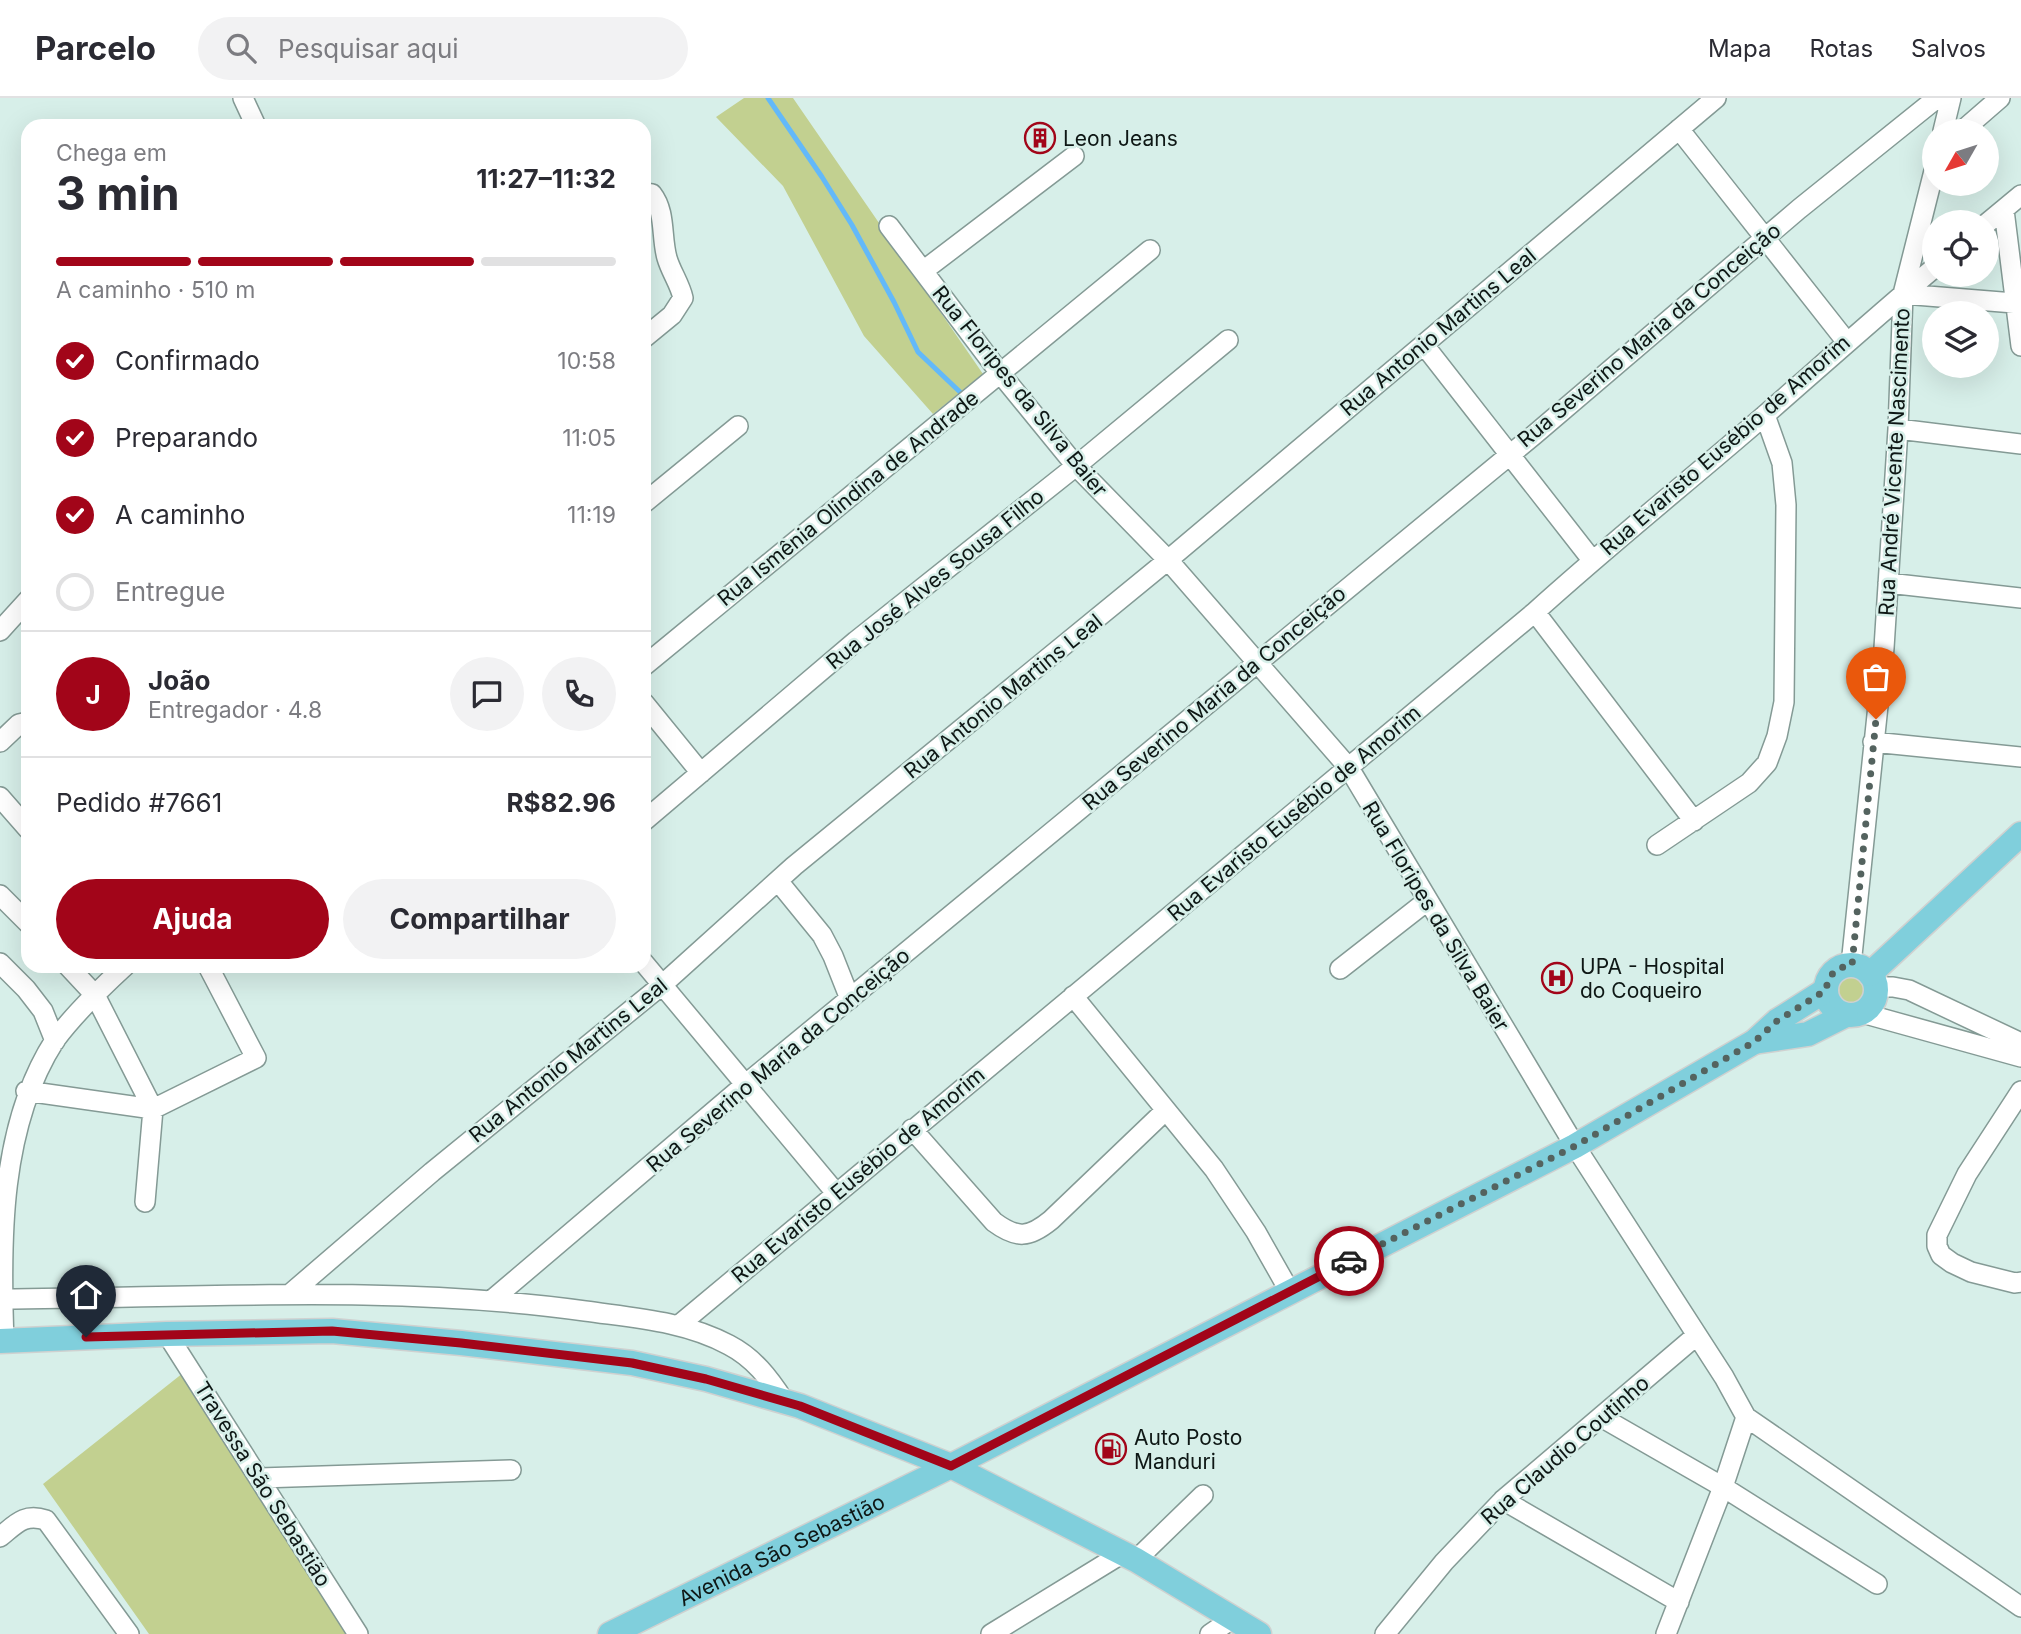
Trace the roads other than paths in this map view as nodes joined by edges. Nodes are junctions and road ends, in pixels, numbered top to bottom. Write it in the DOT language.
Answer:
graph roads {
  1 [pos="243,98"];
  2 [pos="1716,98"];
  3 [pos="1937,98"];
  4 [pos="1951,98"];
  5 [pos="2000,98"];
  6 [pos="253,119"];
  7 [pos="1946,119"];
  8 [pos="1976,119"];
  9 [pos="1679,129"];
  10 [pos="1074,156"];
  11 [pos="651,194"];
  12 [pos="2021,195"];
  13 [pos="1928,196"];
  14 [pos="2004,210"];
  15 [pos="1999,214"];
  16 [pos="889,226"];
  17 [pos="1764,237"];
  18 [pos="1150,250"];
  19 [pos="923,271"];
  20 [pos="1922,278"];
  21 [pos="1903,294"];
  22 [pos="2014,303"];
  23 [pos="651,332"];
  24 [pos="1228,340"];
  25 [pos="1846,341"];
  26 [pos="1423,345"];
  27 [pos="2021,346"];
  28 [pos="1000,373"];
  29 [pos="1765,415"];
  30 [pos="738,426"];
  31 [pos="1898,429"];
  32 [pos="2021,444"];
  33 [pos="1509,454"];
  34 [pos="1076,466"];
  35 [pos="651,497"];
  36 [pos="1168,560"];
  37 [pos="1592,560"];
  38 [pos="1888,583"];
  39 [pos="2021,598"];
  40 [pos="21,608"];
  41 [pos="1535,612"];
  42 [pos="0,631"];
  43 [pos="651,660"];
  44 [pos="1257,663"];
  45 [pos="651,712"];
  46 [pos="21,724"];
  47 [pos="0,742"];
  48 [pos="1873,742"];
  49 [pos="2021,757"];
  50 [pos="1349,768"];
  51 [pos="701,773"];
  52 [pos="0,797"];
  53 [pos="651,815"];
  54 [pos="21,821"];
  55 [pos="1694,821"];
  56 [pos="2021,834"];
  57 [pos="1657,845"];
  58 [pos="778,881"];
  59 [pos="0,895"];
  60 [pos="1427,901"];
  61 [pos="21,916"];
  62 [pos="0,963"];
  63 [pos="1339,969"];
  64 [pos="651,972"];
  65 [pos="75,973"];
  66 [pos="118,973"];
  67 [pos="212,973"];
  68 [pos="1866,975"];
  69 [pos="662,985"];
  70 [pos="1826,990"];
  71 [pos="95,995"];
  72 [pos="1073,996"];
  73 [pos="850,999"];
  74 [pos="1854,1014"];
  75 [pos="55,1041"];
  76 [pos="1754,1042"];
  77 [pos="2021,1043"];
  78 [pos="2021,1056"];
  79 [pos="746,1084"];
  80 [pos="26,1091"];
  81 [pos="2021,1091"];
  82 [pos="153,1109"];
  83 [pos="1166,1110"];
  84 [pos="912,1129"];
  85 [pos="1575,1146"];
  86 [pos="836,1193"];
  87 [pos="145,1202"];
  88 [pos="2021,1282"];
  89 [pos="1290,1292"];
  90 [pos="290,1294"];
  91 [pos="2,1299"];
  92 [pos="492,1300"];
  93 [pos="679,1325"];
  94 [pos="167,1334"];
  95 [pos="1697,1335"];
  96 [pos="2,1341"];
  97 [pos="784,1401"];
  98 [pos="1601,1417"];
  99 [pos="1746,1417"];
  100 [pos="951,1466"];
  101 [pos="511,1470"];
  102 [pos="260,1478"];
  103 [pos="1723,1488"];
  104 [pos="1203,1495"];
  105 [pos="1503,1500"];
  106 [pos="0,1537"];
  107 [pos="1130,1556"];
  108 [pos="1877,1584"];
  109 [pos="1679,1602"];
  110 [pos="2021,1607"];
  111 [pos="1232,1619"];
  112 [pos="129,1634"];
  113 [pos="358,1634"];
  114 [pos="610,1634"];
  115 [pos="991,1634"];
  116 [pos="1210,1634"];
  117 [pos="1259,1634"];
  118 [pos="1385,1634"];
  119 [pos="1666,1634"];
  1 -- 6 [label="street"];
  2 -- 9 [label="street, Rua Antonio Martins Leal"];
  3 -- 17 [label="street, Rua Severino Maria da Conceição"];
  4 -- 7 [label="street"];
  5 -- 8 [label="street"];
  9 -- 17 [label="street"];
  9 -- 26 [label="street, Rua Antonio Martins Leal"];
  10 -- 19 [label="street"];
  11 -- 23 [label="street"];
  12 -- 14 [label="street"];
  13 -- 21 [label="street, Rua André Vicente Nascimento"];
  14 -- 15 [label="street"];
  14 -- 22 [label="street"];
  16 -- 19 [label="street, Rua Floripes da Silva Baier"];
  17 -- 25 [label="street"];
  17 -- 33 [label="street, Rua Severino Maria da Conceição"];
  18 -- 28 [label="street, Rua Ismênia Olindina de Andrade"];
  19 -- 28 [label="street, Rua Floripes da Silva Baier"];
  20 -- 21 [label="street, Rua Evaristo Eusébio de Amorim"];
  21 -- 22 [label="street"];
  21 -- 25 [label="street, Rua Evaristo Eusébio de Amorim"];
  21 -- 31 [label="street, Rua André Vicente Nascimento"];
  22 -- 27 [label="street"];
  24 -- 34 [label="street, Rua José Alves Sousa Filho"];
  25 -- 29 [label="street, Rua Evaristo Eusébio de Amorim"];
  26 -- 33 [label="street"];
  26 -- 36 [label="street, Rua Antonio Martins Leal"];
  28 -- 34 [label="street, Rua Floripes da Silva Baier"];
  28 -- 43 [label="street, Rua Ismênia Olindina de Andrade"];
  29 -- 37 [label="street, Rua Evaristo Eusébio de Amorim"];
  29 -- 55 [label="street"];
  30 -- 35 [label="street"];
  31 -- 32 [label="street"];
  31 -- 38 [label="street, Rua André Vicente Nascimento"];
  33 -- 37 [label="street"];
  33 -- 44 [label="street, Rua Severino Maria da Conceição"];
  34 -- 36 [label="street, Rua Floripes da Silva Baier"];
  34 -- 51 [label="street, Rua José Alves Sousa Filho"];
  36 -- 44 [label="street, Rua Floripes da Silva Baier"];
  36 -- 58 [label="street, Rua Antonio Martins Leal"];
  37 -- 41 [label="street, Rua Evaristo Eusébio de Amorim"];
  38 -- 39 [label="street"];
  38 -- 48 [label="street, Rua André Vicente Nascimento"];
  40 -- 42 [label="street"];
  41 -- 50 [label="street, Rua Evaristo Eusébio de Amorim"];
  41 -- 55 [label="street"];
  44 -- 50 [label="street, Rua Floripes da Silva Baier"];
  44 -- 73 [label="street, Rua Severino Maria da Conceição"];
  45 -- 51 [label="street"];
  46 -- 47 [label="street"];
  48 -- 49 [label="street"];
  48 -- 68 [label="street, Rua André Vicente Nascimento"];
  50 -- 60 [label="street, Rua Floripes da Silva Baier"];
  50 -- 72 [label="street, Rua Evaristo Eusébio de Amorim"];
  51 -- 53 [label="street, Rua José Alves Sousa Filho"];
  52 -- 54 [label="street"];
  55 -- 57 [label="street"];
  56 -- 68 [label="main road"];
  58 -- 69 [label="street, Rua Antonio Martins Leal"];
  58 -- 73 [label="street"];
  59 -- 61 [label="street"];
  60 -- 63 [label="street"];
  60 -- 85 [label="street, Rua Floripes da Silva Baier"];
  62 -- 75 [label="street"];
  64 -- 69 [label="street"];
  65 -- 71 [label="street"];
  66 -- 71 [label="street"];
  67 -- 82 [label="street"];
  68 -- 70 [label="main road"];
  68 -- 74 [label="main road"];
  68 -- 77 [label="street"];
  69 -- 79 [label="street"];
  69 -- 90 [label="street, Rua Antonio Martins Leal"];
  70 -- 74 [label="main road"];
  70 -- 76 [label="main road"];
  71 -- 75 [label="street"];
  71 -- 82 [label="street"];
  72 -- 83 [label="street"];
  72 -- 84 [label="street, Rua Evaristo Eusébio de Amorim"];
  73 -- 79 [label="street, Rua Severino Maria da Conceição"];
  74 -- 76 [label="main road"];
  74 -- 78 [label="street"];
  75 -- 80 [label="street"];
  76 -- 85 [label="main road, Avenida São Sebastião"];
  79 -- 86 [label="street"];
  79 -- 92 [label="street, Rua Severino Maria da Conceição"];
  80 -- 82 [label="street"];
  80 -- 91 [label="street"];
  81 -- 88 [label="street"];
  82 -- 87 [label="street"];
  83 -- 84 [label="street"];
  83 -- 89 [label="street"];
  84 -- 86 [label="street, Rua Evaristo Eusébio de Amorim"];
  85 -- 89 [label="main road, Avenida São Sebastião"];
  85 -- 95 [label="street, Rua Floripes da Silva Baier"];
  86 -- 93 [label="street, Rua Evaristo Eusébio de Amorim"];
  89 -- 100 [label="main road, Avenida São Sebastião"];
  90 -- 91 [label="street"];
  90 -- 92 [label="street"];
  91 -- 96 [label="street"];
  92 -- 93 [label="street"];
  93 -- 97 [label="street"];
  94 -- 96 [label="main road"];
  94 -- 97 [label="main road"];
  94 -- 102 [label="street, Travessa São Sebastião"];
  95 -- 98 [label="street, Rua Claudio Coutinho"];
  95 -- 99 [label="street, Rua Floripes da Silva Baier"];
  97 -- 100 [label="main road"];
  98 -- 103 [label="street"];
  98 -- 105 [label="street, Rua Claudio Coutinho"];
  99 -- 103 [label="street"];
  99 -- 110 [label="street"];
  100 -- 107 [label="main road"];
  100 -- 114 [label="main road, Avenida São Sebastião"];
  101 -- 102 [label="street"];
  102 -- 113 [label="street, Travessa São Sebastião"];
  103 -- 108 [label="street"];
  103 -- 109 [label="street"];
  104 -- 107 [label="street"];
  105 -- 109 [label="street"];
  105 -- 118 [label="street, Rua Claudio Coutinho"];
  106 -- 112 [label="street"];
  107 -- 111 [label="main road"];
  107 -- 115 [label="street"];
  109 -- 119 [label="street"];
  111 -- 116 [label="street"];
  111 -- 117 [label="main road"];
}
